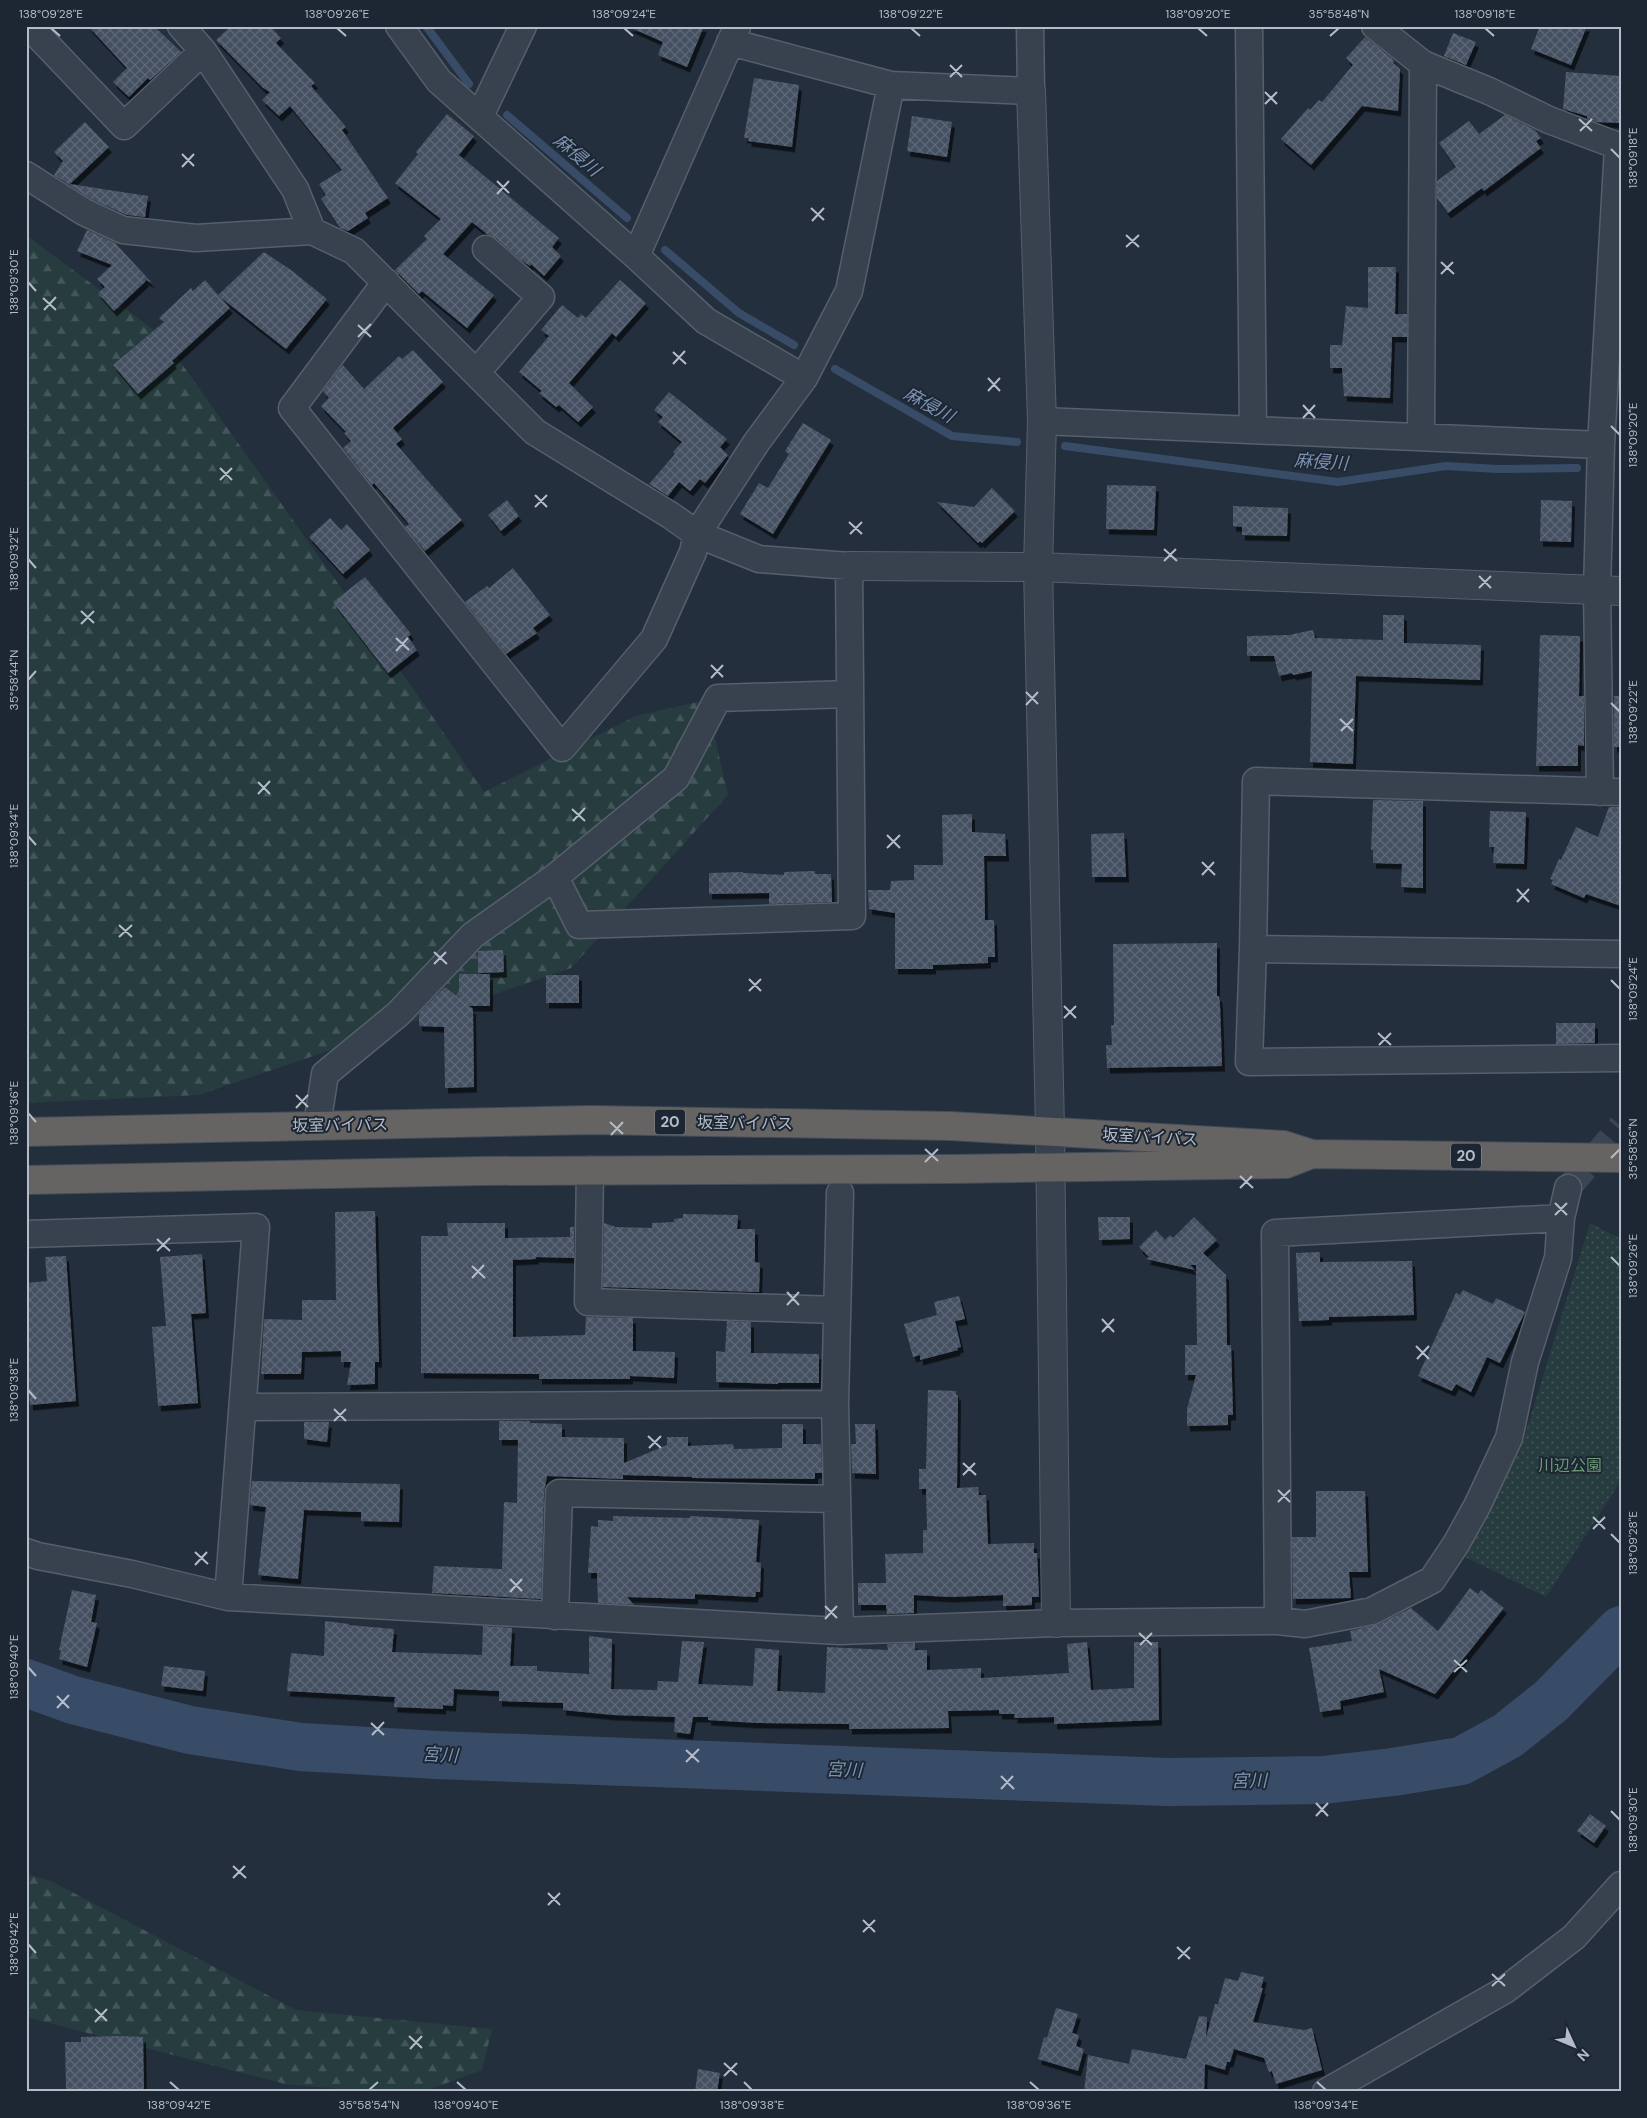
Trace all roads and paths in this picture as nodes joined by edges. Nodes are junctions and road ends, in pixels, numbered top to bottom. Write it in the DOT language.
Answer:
graph roads {
  1 [pos="29,26"];
  2 [pos="181,26"];
  3 [pos="399,26"];
  4 [pos="523,26"];
  5 [pos="1030,26"];
  6 [pos="1249,26"];
  7 [pos="1375,26"];
  8 [pos="734,34"];
  9 [pos="203,51"];
  10 [pos="1423,64"];
  11 [pos="891,85"];
  12 [pos="1031,91"];
  13 [pos="480,116"];
  14 [pos="1620,147"];
  15 [pos="26,174"];
  16 [pos="312,231"];
  17 [pos="486,249"];
  18 [pos="636,256"];
  19 [pos="386,282"];
  20 [pos="476,373"];
  21 [pos="804,378"];
  22 [pos="1042,421"];
  23 [pos="1253,430"];
  24 [pos="1421,437"];
  25 [pos="1601,445"];
  26 [pos="697,534"];
  27 [pos="849,566"];
  28 [pos="1038,567"];
  29 [pos="1609,591"];
  30 [pos="850,694"];
  31 [pos="1610,792"];
  32 [pos="555,877"];
  33 [pos="1253,949"];
  34 [pos="1621,954"];
  35 [pos="1621,1058"];
  36 [pos="318,1125"];
  37 [pos="1050,1131"];
  38 [pos="26,1132"];
  39 [pos="1312,1154"];
  40 [pos="1621,1158"];
  41 [pos="1050,1168"];
  42 [pos="590,1170"];
  43 [pos="26,1180"];
  44 [pos="1568,1188"];
  45 [pos="840,1193"];
  46 [pos="1561,1218"];
  47 [pos="26,1234"];
  48 [pos="837,1310"];
  49 [pos="834,1404"];
  50 [pos="242,1407"];
  51 [pos="836,1499"];
  52 [pos="26,1552"];
  53 [pos="228,1598"];
  54 [pos="555,1616"];
  55 [pos="1278,1621"];
  56 [pos="1056,1623"];
  57 [pos="840,1631"];
  58 [pos="1621,1885"];
  59 [pos="1326,2092"];
  1 -- 9 [label="street"];
  2 -- 9 [label="street"];
  3 -- 13 [label="street"];
  4 -- 13 [label="street"];
  5 -- 12 [label="street"];
  6 -- 23 [label="street"];
  7 -- 10 [label="street"];
  8 -- 11 [label="street"];
  8 -- 18 [label="street"];
  9 -- 16 [label="street"];
  10 -- 14 [label="street"];
  10 -- 24 [label="street"];
  11 -- 12 [label="street"];
  11 -- 21 [label="street"];
  12 -- 22 [label="street"];
  13 -- 18 [label="street"];
  14 -- 25 [label="street"];
  15 -- 16 [label="street"];
  16 -- 19 [label="street"];
  17 -- 20 [label="street"];
  18 -- 21 [label="street"];
  19 -- 20 [label="street"];
  19 -- 26 [label="street"];
  20 -- 26 [label="street"];
  21 -- 26 [label="street"];
  22 -- 23 [label="street"];
  22 -- 28 [label="street"];
  23 -- 24 [label="street"];
  24 -- 25 [label="street"];
  25 -- 29 [label="street"];
  26 -- 27 [label="street"];
  27 -- 28 [label="street"];
  27 -- 30 [label="street"];
  28 -- 29 [label="street"];
  28 -- 37 [label="street"];
  29 -- 31 [label="street"];
  30 -- 32 [label="street"];
  30 -- 32 [label="street"];
  31 -- 33 [label="street"];
  32 -- 36 [label="street"];
  33 -- 34 [label="street"];
  33 -- 35 [label="street"];
  36 -- 37 [label="highway, 坂室バイパス / 20"];
  36 -- 38 [label="highway, 坂室バイパス / 20"];
  37 -- 39 [label="highway, 坂室バイパス / 20"];
  37 -- 41 [label="street"];
  39 -- 40 [label="highway, 坂室バイパス / 20"];
  39 -- 41 [label="highway, 坂室バイパス / 20"];
  41 -- 42 [label="highway, 坂室バイパス / 20"];
  41 -- 56 [label="street"];
  42 -- 43 [label="highway, 坂室バイパス / 20"];
  42 -- 48 [label="street"];
  44 -- 46 [label="street"];
  45 -- 48 [label="street"];
  46 -- 55 [label="street"];
  46 -- 55 [label="street"];
  47 -- 50 [label="street"];
  48 -- 49 [label="street"];
  49 -- 50 [label="street"];
  49 -- 51 [label="street"];
  50 -- 53 [label="street"];
  51 -- 54 [label="street"];
  51 -- 57 [label="street"];
  52 -- 53 [label="street"];
  53 -- 54 [label="street"];
  54 -- 57 [label="street"];
  55 -- 56 [label="street"];
  56 -- 57 [label="street"];
  58 -- 59 [label="street"];
}
